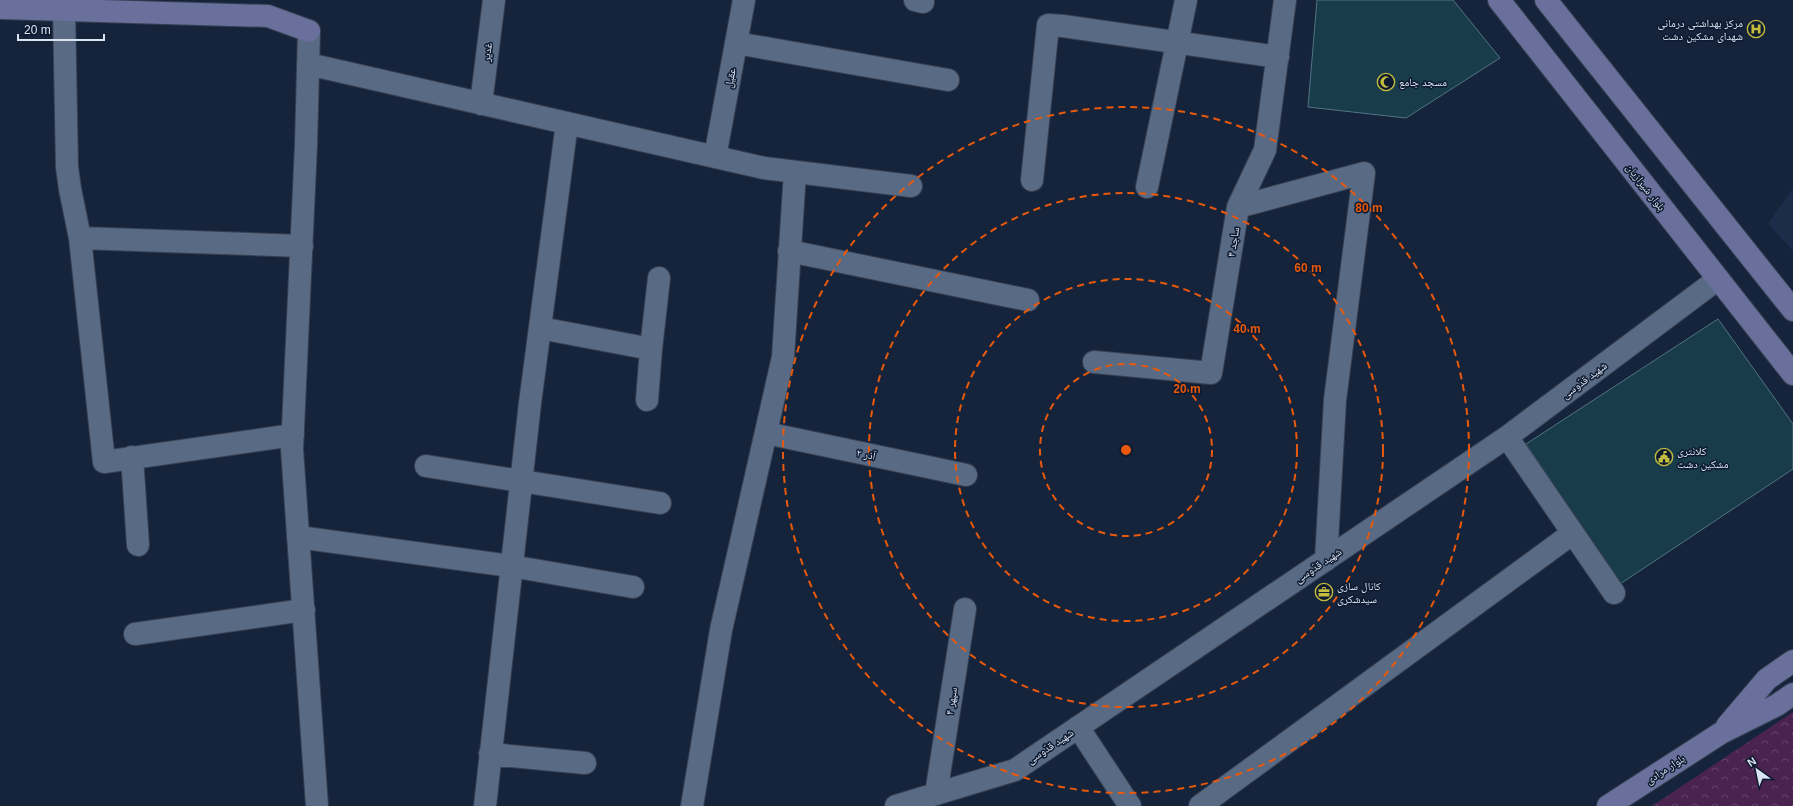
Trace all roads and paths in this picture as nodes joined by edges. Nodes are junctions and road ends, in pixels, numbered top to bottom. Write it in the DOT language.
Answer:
graph roads {
  1 [pos="494,0"];
  2 [pos="744,0"];
  3 [pos="1186,0"];
  4 [pos="1285,0"];
  5 [pos="1499,0"];
  6 [pos="1546,0"];
  7 [pos="173,6"];
  8 [pos="0,8"];
  9 [pos="64,10"];
  10 [pos="309,31"];
  11 [pos="1178,42"];
  12 [pos="736,44"];
  13 [pos="1278,57"];
  14 [pos="308,64"];
  15 [pos="948,80"];
  16 [pos="481,104"];
  17 [pos="567,123"];
  18 [pos="714,157"];
  19 [pos="794,172"];
  20 [pos="1032,180"];
  21 [pos="911,186"];
  22 [pos="1147,187"];
  23 [pos="1238,207"];
  24 [pos="80,238"];
  25 [pos="302,246"];
  26 [pos="789,251"];
  27 [pos="659,278"];
  28 [pos="1718,279"];
  29 [pos="1028,300"];
  30 [pos="1793,310"];
  31 [pos="540,328"];
  32 [pos="650,349"];
  33 [pos="1094,362"];
  34 [pos="1793,374"];
  35 [pos="646,400"];
  36 [pos="766,433"];
  37 [pos="293,435"];
  38 [pos="1507,437"];
  39 [pos="132,457"];
  40 [pos="426,466"];
  41 [pos="966,475"];
  42 [pos="521,482"];
  43 [pos="660,503"];
  44 [pos="1573,533"];
  45 [pos="298,537"];
  46 [pos="138,545"];
  47 [pos="1326,560"];
  48 [pos="511,566"];
  49 [pos="633,588"];
  50 [pos="1614,593"];
  51 [pos="966,609"];
  52 [pos="304,610"];
  53 [pos="135,634"];
  54 [pos="1793,661"];
  55 [pos="1793,694"];
  56 [pos="1078,727"];
  57 [pos="1721,733"];
  58 [pos="490,754"];
  59 [pos="585,763"];
  60 [pos="936,794"];
  61 [pos="317,806"];
  62 [pos="485,806"];
  63 [pos="692,806"];
  64 [pos="896,806"];
  65 [pos="1130,806"];
  66 [pos="1200,806"];
  67 [pos="1608,806"];
  1 -- 16 [label="street, غدیر"];
  2 -- 12 [label="street, عقیل"];
  3 -- 11 [label="street"];
  4 -- 13 [label="street, ساجد ۴"];
  5 -- 28 [label="main road, بلوار شیرازیان"];
  6 -- 30 [label="main road"];
  7 -- 9 [label="main road"];
  7 -- 10 [label="main road"];
  8 -- 9 [label="main road"];
  9 -- 24 [label="street"];
  10 -- 14 [label="street"];
  11 -- 13 [label="street"];
  11 -- 20 [label="street"];
  11 -- 22 [label="street"];
  12 -- 15 [label="street"];
  12 -- 18 [label="street, عقیل"];
  13 -- 23 [label="street, ساجد ۴"];
  14 -- 16 [label="street"];
  14 -- 25 [label="street"];
  16 -- 17 [label="street"];
  17 -- 18 [label="street"];
  17 -- 31 [label="street"];
  18 -- 19 [label="street"];
  19 -- 21 [label="street"];
  19 -- 26 [label="street"];
  23 -- 33 [label="street, ساجد ۴"];
  23 -- 47 [label="street"];
  24 -- 25 [label="street"];
  24 -- 39 [label="street"];
  25 -- 37 [label="street"];
  26 -- 29 [label="street"];
  26 -- 36 [label="street"];
  27 -- 32 [label="street"];
  28 -- 34 [label="main road, بلوار شیرازیان"];
  28 -- 38 [label="street, شهید قدّوسی"];
  31 -- 32 [label="street"];
  31 -- 42 [label="street"];
  32 -- 35 [label="street"];
  36 -- 41 [label="street, آذر ۲"];
  36 -- 63 [label="street"];
  37 -- 39 [label="street"];
  37 -- 45 [label="street"];
  38 -- 44 [label="street"];
  38 -- 47 [label="street, شهید قدّوسی"];
  39 -- 46 [label="street"];
  40 -- 42 [label="street"];
  42 -- 43 [label="street"];
  42 -- 48 [label="street"];
  44 -- 50 [label="street"];
  44 -- 66 [label="street"];
  45 -- 48 [label="street"];
  45 -- 52 [label="street"];
  47 -- 56 [label="street, شهید قدّوسی"];
  48 -- 49 [label="street"];
  48 -- 58 [label="street"];
  51 -- 60 [label="street, سپهر ۴"];
  52 -- 53 [label="street"];
  52 -- 61 [label="street"];
  54 -- 57 [label="main road, بلوار مرادی"];
  55 -- 57 [label="main road, بلوار مرادی"];
  56 -- 60 [label="street, شهید قدّوسی"];
  56 -- 65 [label="street"];
  57 -- 67 [label="main road, بلوار مرادی"];
  58 -- 59 [label="street"];
  58 -- 62 [label="street"];
  60 -- 64 [label="street, شهید قدّوسی"];
}
